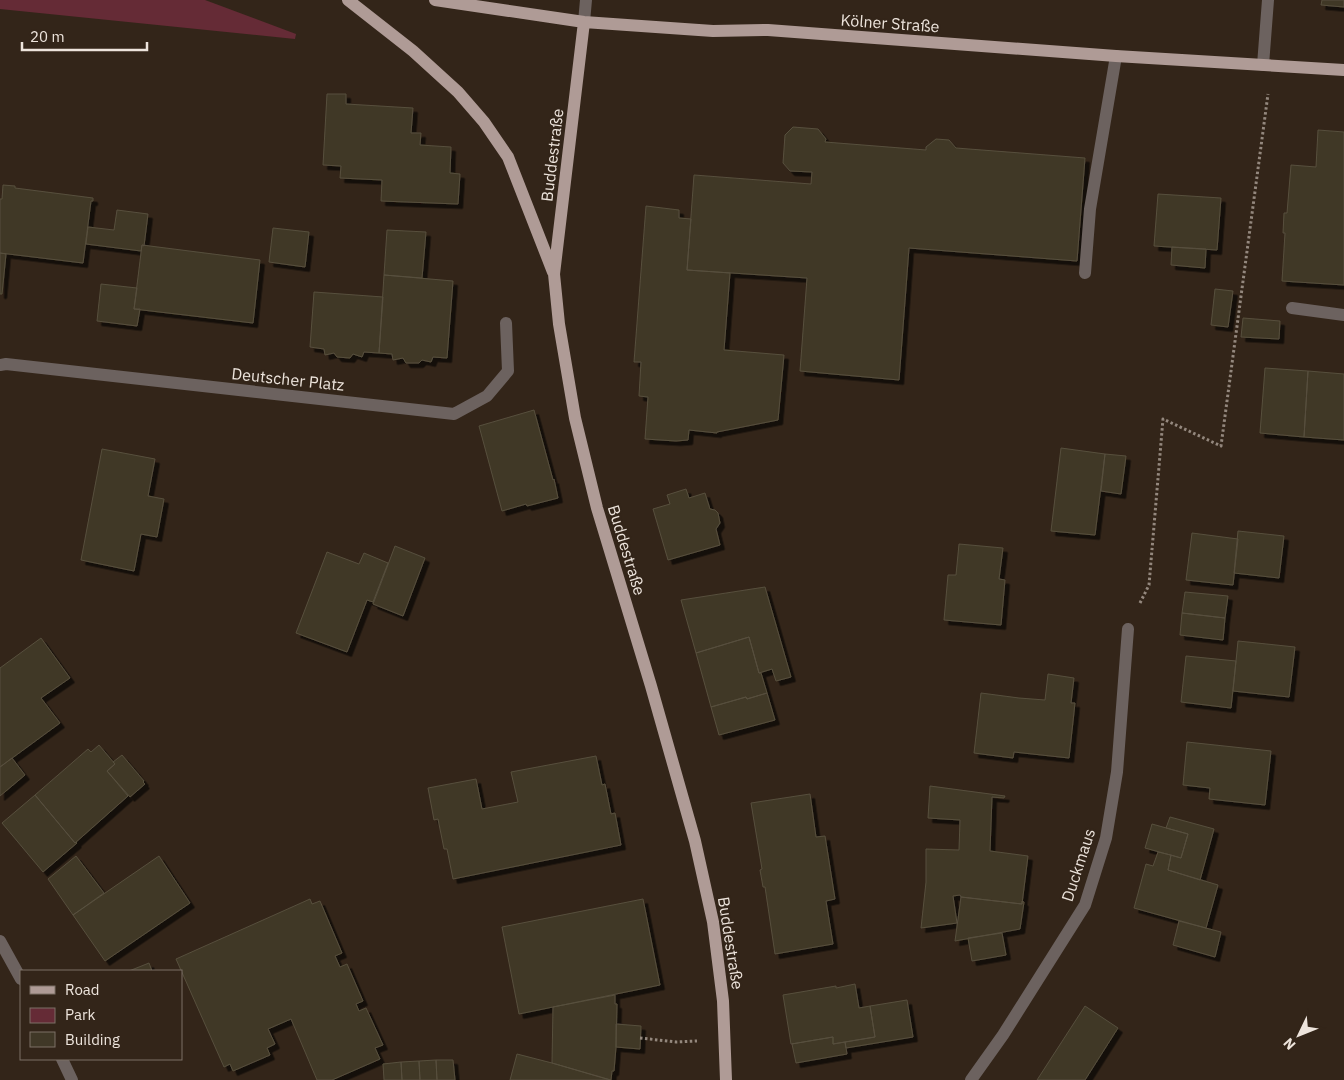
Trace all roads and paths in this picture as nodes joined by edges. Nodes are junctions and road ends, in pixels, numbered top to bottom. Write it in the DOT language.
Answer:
graph roads {
  1 [pos="348,0"];
  2 [pos="435,0"];
  3 [pos="586,0"];
  4 [pos="1268,0"];
  5 [pos="584,22"];
  6 [pos="1116,56"];
  7 [pos="1267,65"];
  8 [pos="1344,70"];
  9 [pos="1085,273"];
  10 [pos="554,274"];
  11 [pos="1292,308"];
  12 [pos="1344,315"];
  13 [pos="506,323"];
  14 [pos="0,364"];
  15 [pos="1128,630"];
  16 [pos="0,941"];
  17 [pos="20,976"];
  18 [pos="640,1038"];
  19 [pos="692,1041"];
  20 [pos="62,1060"];
  21 [pos="72,1080"];
  22 [pos="726,1080"];
  23 [pos="971,1080"];
  1 -- 10 [label="main road"];
  2 -- 5 [label="main road, Kölner Straße"];
  3 -- 5 [label="street"];
  4 -- 7 [label="street"];
  5 -- 6 [label="main road, Kölner Straße"];
  5 -- 10 [label="main road, Buddestraße"];
  6 -- 7 [label="main road, Kölner Straße"];
  6 -- 9 [label="street"];
  7 -- 8 [label="main road, Kölner Straße"];
  7 -- 15 [label="path"];
  10 -- 22 [label="main road, Buddestraße"];
  11 -- 12 [label="street"];
  13 -- 14 [label="street, Deutscher Platz"];
  15 -- 23 [label="street, Duckmaus"];
  16 -- 17 [label="street"];
  18 -- 19 [label="path"];
  20 -- 21 [label="street"];
}
